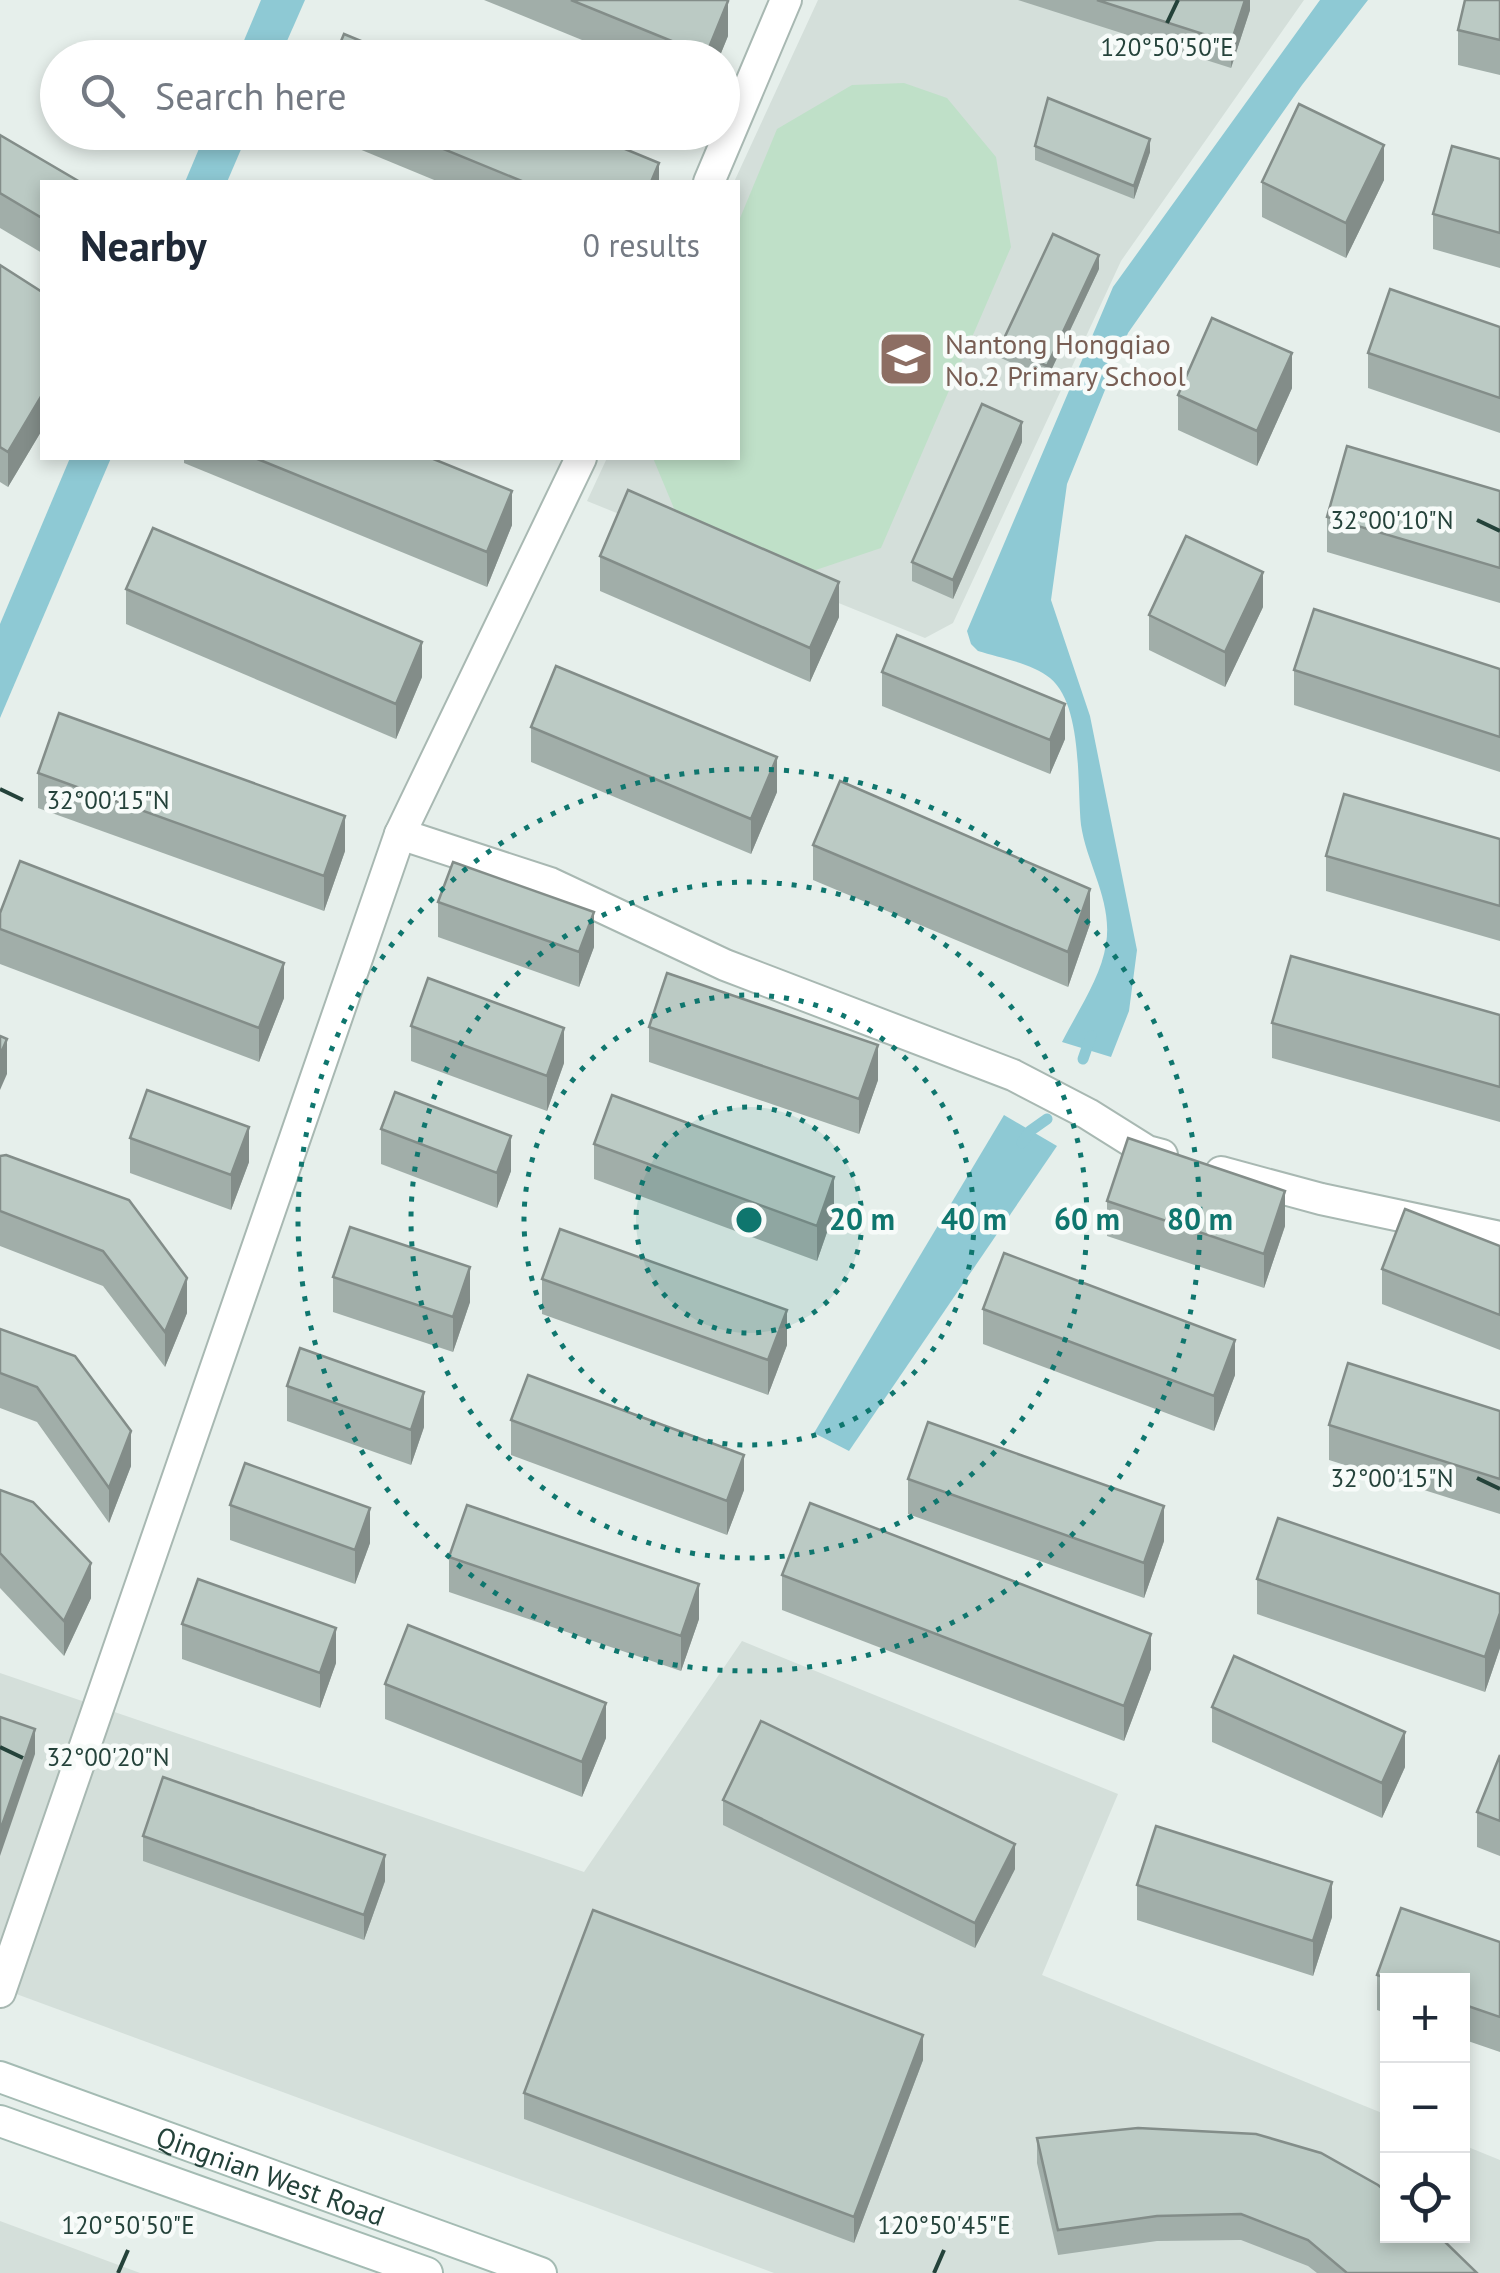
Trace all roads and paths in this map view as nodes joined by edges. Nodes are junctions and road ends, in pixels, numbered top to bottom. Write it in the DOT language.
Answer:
graph roads {
  1 [pos="786,0"];
  2 [pos="740,110"];
  3 [pos="723,150"];
  4 [pos="711,180"];
  5 [pos="580,460"];
  6 [pos="400,834"];
  7 [pos="1500,1237"];
  8 [pos="0,1992"];
  9 [pos="0,2077"];
  10 [pos="0,2121"];
  11 [pos="427,2273"];
  12 [pos="542,2273"];
  1 -- 2 [label="street"];
  3 -- 4 [label="street"];
  5 -- 6 [label="street"];
  6 -- 7 [label="street"];
  6 -- 8 [label="street"];
  9 -- 12 [label="street, Qingnian West Road"];
  10 -- 11 [label="street, Qingnian West Road"];
}
